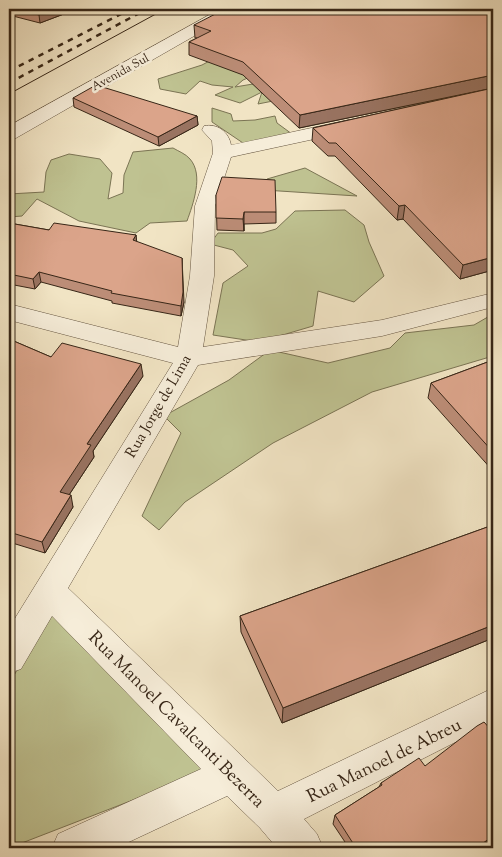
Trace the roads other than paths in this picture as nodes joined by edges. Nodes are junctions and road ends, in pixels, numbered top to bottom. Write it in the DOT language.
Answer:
graph roads {
  1 [pos="232,9"];
  2 [pos="368,121"];
  3 [pos="211,130"];
  4 [pos="9,134"];
  5 [pos="223,153"];
  6 [pos="493,300"];
  7 [pos="9,312"];
  8 [pos="188,358"];
  9 [pos="49,591"];
  10 [pos="9,658"];
  11 [pos="493,705"];
  12 [pos="232,774"];
  13 [pos="274,814"];
  14 [pos="72,848"];
  15 [pos="303,848"];
  1 -- 4 [label="street, Avenida Sul"];
  2 -- 5 [label="street"];
  3 -- 5 [label="street"];
  5 -- 8 [label="street, Rua Jorge de Lima"];
  6 -- 8 [label="street"];
  7 -- 8 [label="street"];
  8 -- 9 [label="street, Rua Jorge de Lima"];
  9 -- 10 [label="street, Rua Jorge de Lima"];
  9 -- 12 [label="street, Rua Manoel Cavalcanti Bezerra"];
  11 -- 13 [label="street, Rua Manoel de Abreu"];
  12 -- 13 [label="street, Rua Manoel Cavalcanti Bezerra"];
  12 -- 14 [label="street"];
  13 -- 15 [label="street, Rua Manoel Cavalcanti Bezerra"];
}
